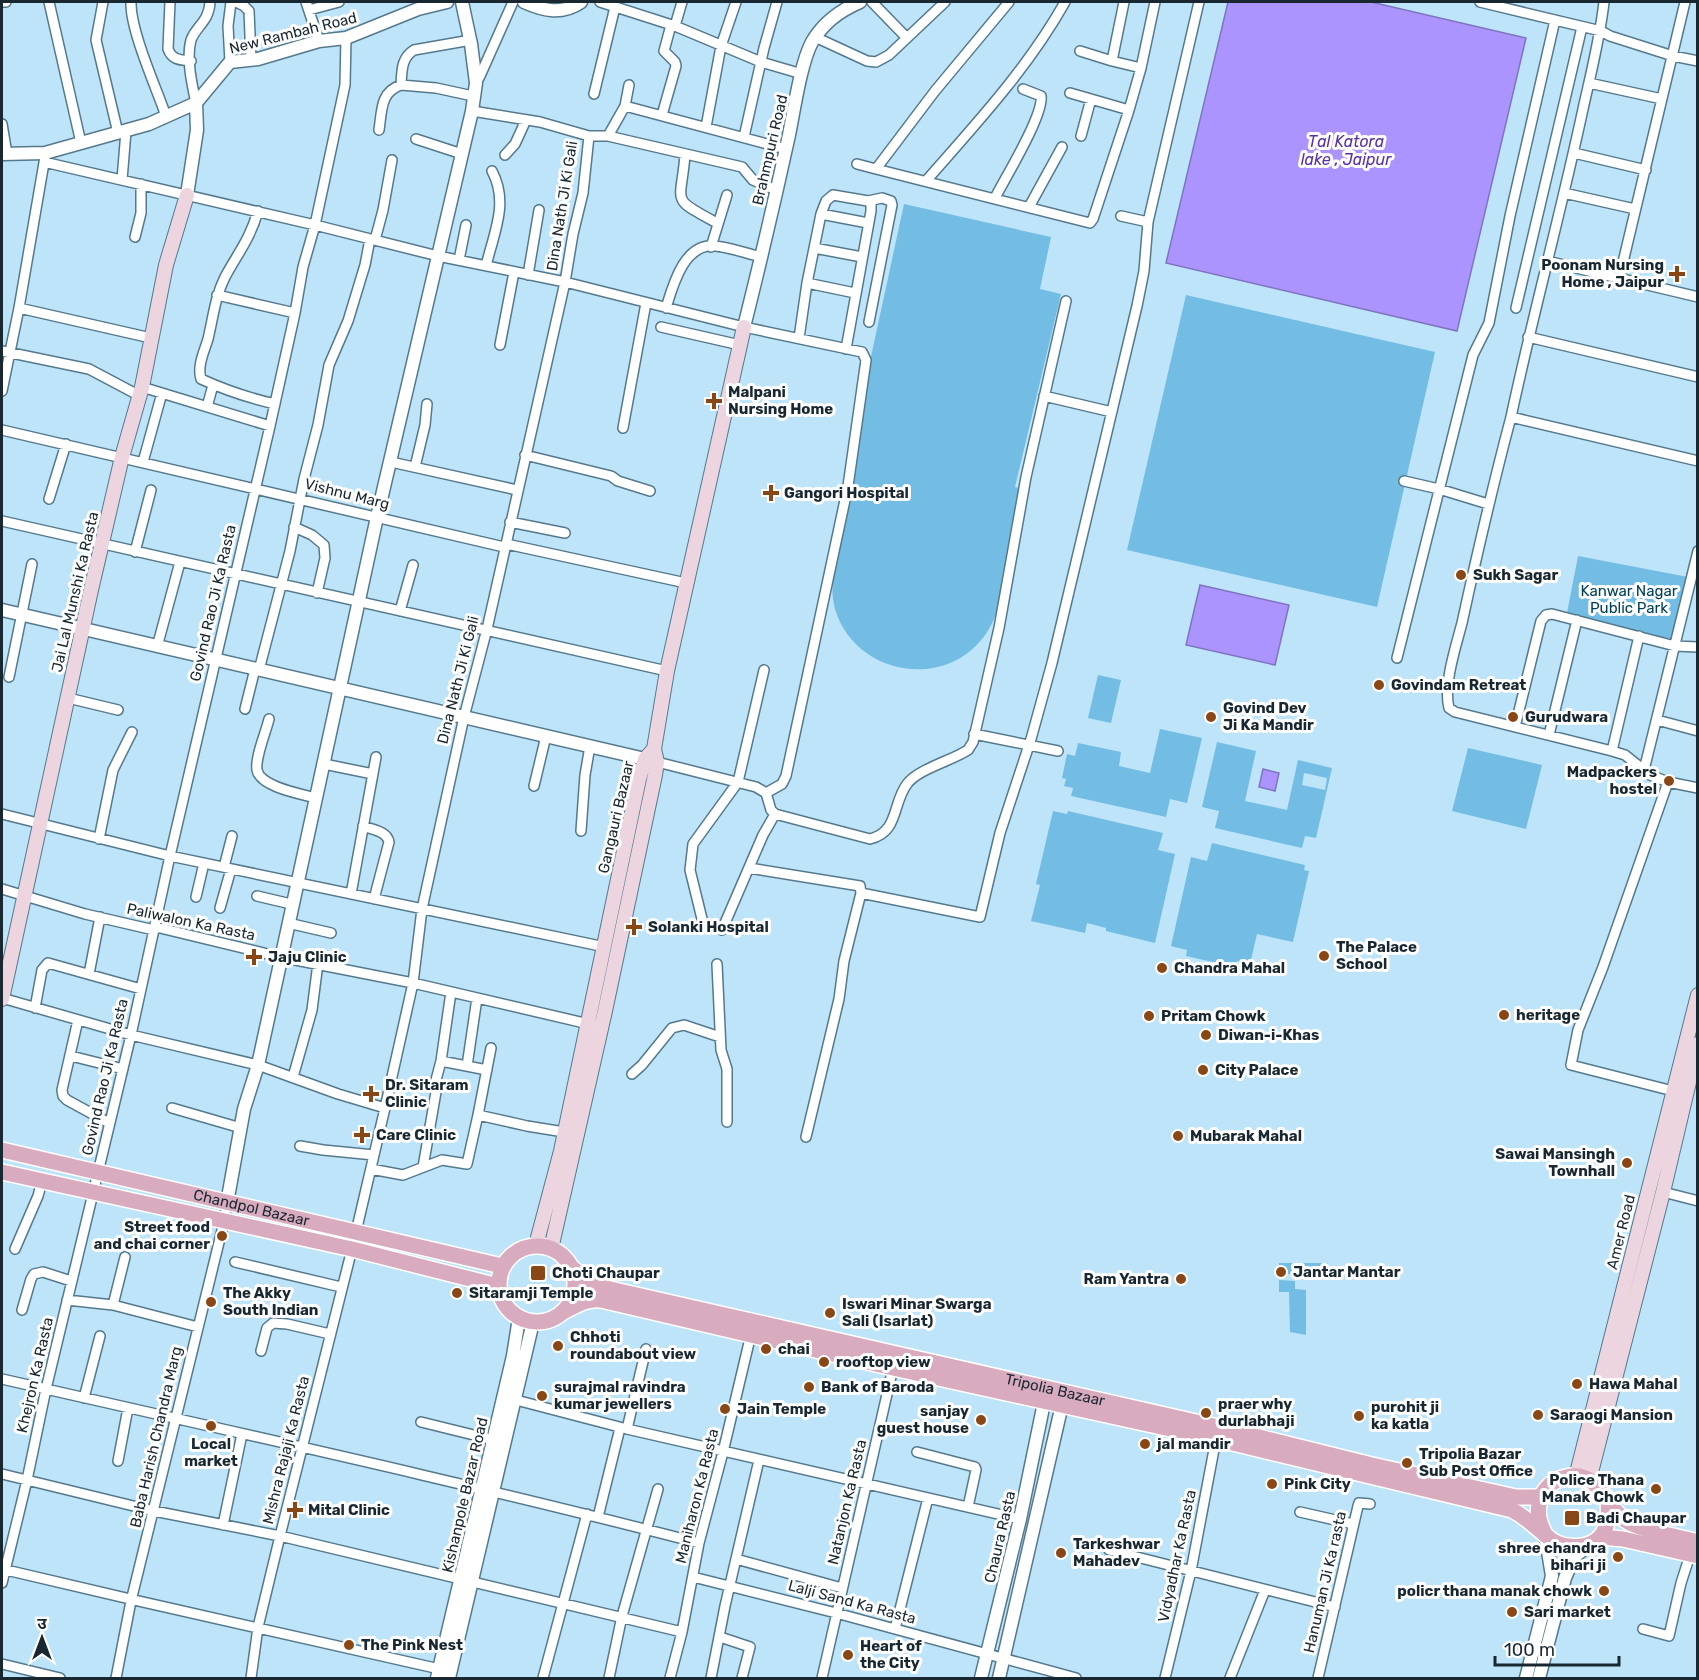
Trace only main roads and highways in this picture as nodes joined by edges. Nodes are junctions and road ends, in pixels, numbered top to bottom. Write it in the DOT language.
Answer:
graph roads {
  1 [pos="187,195"];
  2 [pos="744,327"];
  3 [pos="652,757"];
  4 [pos="1698,994"];
  5 [pos="2,998"];
  6 [pos="1698,1044"];
  7 [pos="1679,1093"];
  8 [pos="2,1150"];
  9 [pos="2,1172"];
  10 [pos="544,1247"];
  11 [pos="502,1266"];
  12 [pos="572,1268"];
  13 [pos="498,1286"];
  14 [pos="563,1312"];
  15 [pos="752,1329"];
  16 [pos="1045,1395"];
  17 [pos="1217,1433"];
  18 [pos="1582,1478"];
  19 [pos="1541,1497"];
  20 [pos="1608,1500"];
  21 [pos="1544,1533"];
  22 [pos="1596,1540"];
  23 [pos="1695,1551"];
  1 -- 5 [label="main road, Jai Lal Munshi Ka Rasta"];
  2 -- 3 [label="main road, Gangauri Bazaar"];
  3 -- 10 [label="main road"];
  3 -- 10 [label="main road, Gangauri Bazaar"];
  4 -- 7 [label="main road, Amer Road"];
  6 -- 7 [label="main road, Amer Road"];
  7 -- 18 [label="main road, Amer Road"];
  7 -- 18 [label="main road, Amer Road"];
  8 -- 11 [label="main road, Chandpol Bazaar"];
  9 -- 13 [label="main road, Chandpol Bazaar"];
  10 -- 11 [label="main road"];
  10 -- 12 [label="main road"];
  11 -- 13 [label="main road"];
  12 -- 14 [label="main road"];
  12 -- 15 [label="main road, Tripolia Bazaar"];
  13 -- 14 [label="main road"];
  14 -- 15 [label="main road, Tripolia Bazaar"];
  15 -- 16 [label="main road, Tripolia Bazaar"];
  15 -- 16 [label="main road, Tripolia Bazaar"];
  16 -- 17 [label="main road, Tripolia Bazaar"];
  17 -- 19 [label="main road, Tripolia Bazaar"];
  17 -- 21 [label="main road, Tripolia Bazaar"];
  18 -- 19 [label="main road"];
  18 -- 20 [label="main road"];
  19 -- 21 [label="main road"];
  20 -- 22 [label="main road"];
  20 -- 23 [label="main road"];
  21 -- 22 [label="main road"];
  22 -- 23 [label="main road"];
}
